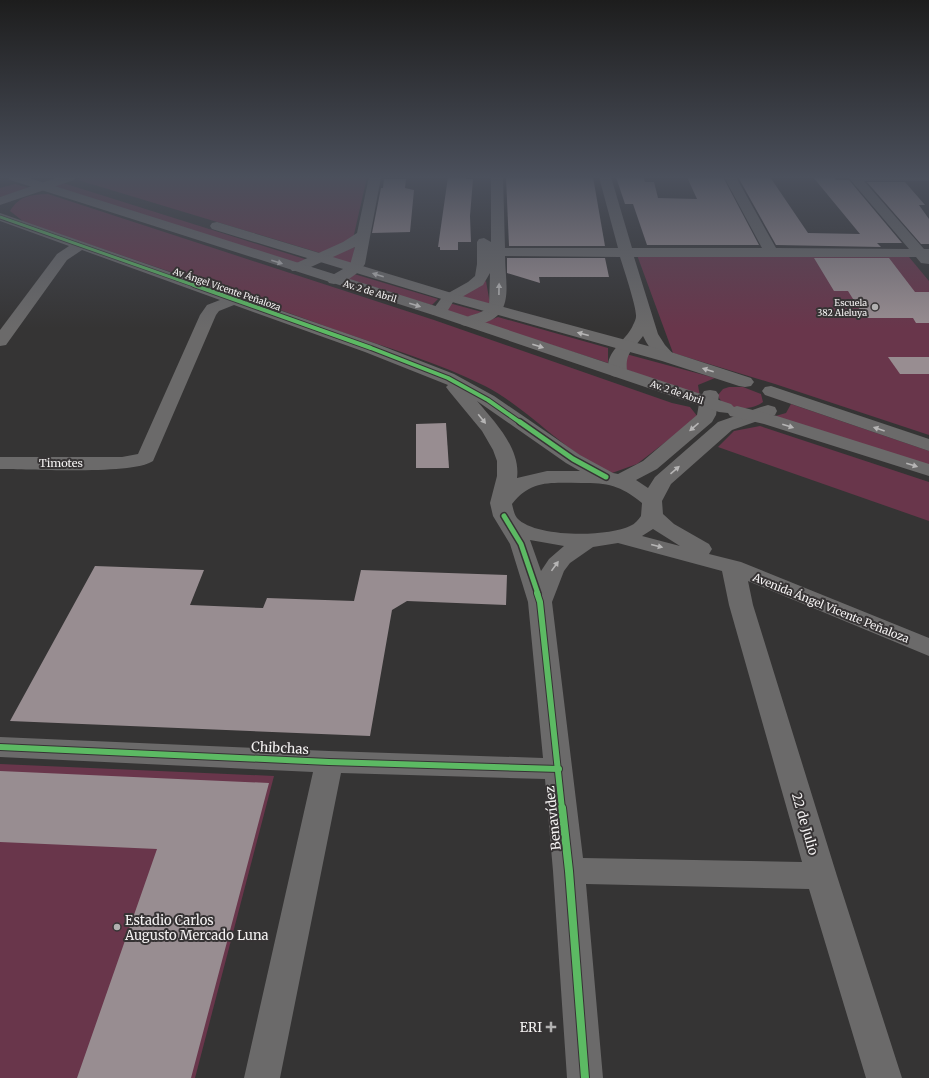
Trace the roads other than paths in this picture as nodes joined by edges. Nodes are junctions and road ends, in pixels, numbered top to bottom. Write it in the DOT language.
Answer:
graph roads {
  1 [pos="20,227"];
  2 [pos="172,227"];
  3 [pos="221,227"];
  4 [pos="365,227"];
  5 [pos="484,227"];
  6 [pos="498,227"];
  7 [pos="619,227"];
  8 [pos="757,227"];
  9 [pos="899,227"];
  10 [pos="363,235"];
  11 [pos="79,246"];
  12 [pos="484,252"];
  13 [pos="499,252"];
  14 [pos="626,252"];
  15 [pos="771,253"];
  16 [pos="926,257"];
  17 [pos="320,258"];
  18 [pos="297,268"];
  19 [pos="356,268"];
  20 [pos="334,280"];
  21 [pos="450,297"];
  22 [pos="233,300"];
  23 [pos="496,310"];
  24 [pos="439,312"];
  25 [pos="644,316"];
  26 [pos="468,322"];
  27 [pos="0,341"];
  28 [pos="625,346"];
  29 [pos="668,357"];
  30 [pos="618,372"];
  31 [pos="448,378"];
  32 [pos="745,382"];
  33 [pos="771,391"];
  34 [pos="720,404"];
  35 [pos="762,414"];
  36 [pos="929,445"];
  37 [pos="0,463"];
  38 [pos="929,470"];
  39 [pos="614,479"];
  40 [pos="503,509"];
  41 [pos="652,509"];
  42 [pos="619,537"];
  43 [pos="590,539"];
  44 [pos="733,567"];
  45 [pos="540,602"];
  46 [pos="929,648"];
  47 [pos="0,747"];
  48 [pos="329,762"];
  49 [pos="559,769"];
  50 [pos="569,871"];
  51 [pos="821,876"];
  52 [pos="262,1078"];
  53 [pos="585,1078"];
  54 [pos="884,1078"];
  1 -- 11 [label="street, Av Ángel Vicente Peñaloza"];
  2 -- 18 [label="street, Av. 2 de Abril, one-way"];
  3 -- 17 [label="street, Av. 2 de Abril"];
  4 -- 10 [label="street"];
  5 -- 12 [label="street"];
  6 -- 13 [label="street"];
  7 -- 14 [label="street"];
  8 -- 15 [label="street"];
  9 -- 16 [label="street"];
  10 -- 17 [label="street"];
  10 -- 19 [label="street"];
  11 -- 22 [label="street, Av Ángel Vicente Peñaloza"];
  11 -- 27 [label="street"];
  12 -- 13 [label="street"];
  12 -- 21 [label="street"];
  13 -- 14 [label="street"];
  23 -- 13 [label="street, one-way"];
  14 -- 15 [label="street"];
  14 -- 25 [label="street"];
  15 -- 16 [label="street"];
  17 -- 18 [label="street"];
  17 -- 19 [label="street, Av. 2 de Abril"];
  18 -- 20 [label="street, Av. 2 de Abril"];
  19 -- 20 [label="street"];
  21 -- 19 [label="street, Av. 2 de Abril, one-way"];
  20 -- 24 [label="street, Av. 2 de Abril, one-way"];
  21 -- 23 [label="street, Av. 2 de Abril"];
  21 -- 24 [label="street"];
  22 -- 31 [label="street, Av Ángel Vicente Peñaloza"];
  22 -- 37 [label="street, Timotes"];
  23 -- 26 [label="street"];
  28 -- 23 [label="street, Av. 2 de Abril, one-way"];
  24 -- 26 [label="street, Av. 2 de Abril"];
  25 -- 28 [label="street"];
  25 -- 29 [label="street"];
  26 -- 30 [label="street, Av. 2 de Abril, one-way"];
  28 -- 29 [label="street, Av. 2 de Abril"];
  28 -- 30 [label="street"];
  32 -- 29 [label="street, Av. 2 de Abril, one-way"];
  30 -- 34 [label="street, Av. 2 de Abril"];
  31 -- 39 [label="street, Avenida Ángel Vicente Peñaloza"];
  31 -- 40 [label="street, one-way"];
  32 -- 33 [label="street, Av. 2 de Abril"];
  32 -- 34 [label="street"];
  33 -- 35 [label="street"];
  36 -- 33 [label="street, one-way"];
  34 -- 35 [label="street, Av. 2 de Abril"];
  34 -- 39 [label="street, one-way"];
  35 -- 38 [label="street, Av. 2 de Abril, one-way"];
  41 -- 35 [label="street, one-way"];
  39 -- 40 [label="street"];
  39 -- 41 [label="street, Avenida Ángel Vicente Peñaloza"];
  40 -- 43 [label="street, Avenida Ángel Vicente Peñaloza"];
  40 -- 45 [label="street, Benavídez"];
  41 -- 42 [label="street, Avenida Ángel Vicente Peñaloza"];
  41 -- 44 [label="street, Avenida Ángel Vicente Peñaloza"];
  42 -- 43 [label="street, Avenida Ángel Vicente Peñaloza"];
  42 -- 44 [label="street, Avenida Ángel Vicente Peñaloza, one-way"];
  45 -- 43 [label="street, Benavídez, one-way"];
  44 -- 46 [label="street, Avenida Ángel Vicente Peñaloza"];
  44 -- 51 [label="street, 22 de Julio"];
  45 -- 49 [label="street, Benavídez"];
  47 -- 48 [label="street, Chibchas"];
  48 -- 49 [label="street, Chibchas"];
  48 -- 52 [label="street"];
  49 -- 50 [label="street, Benavídez"];
  50 -- 51 [label="street"];
  50 -- 53 [label="street, Benavídez"];
  51 -- 54 [label="street, 22 de Julio"];
}
